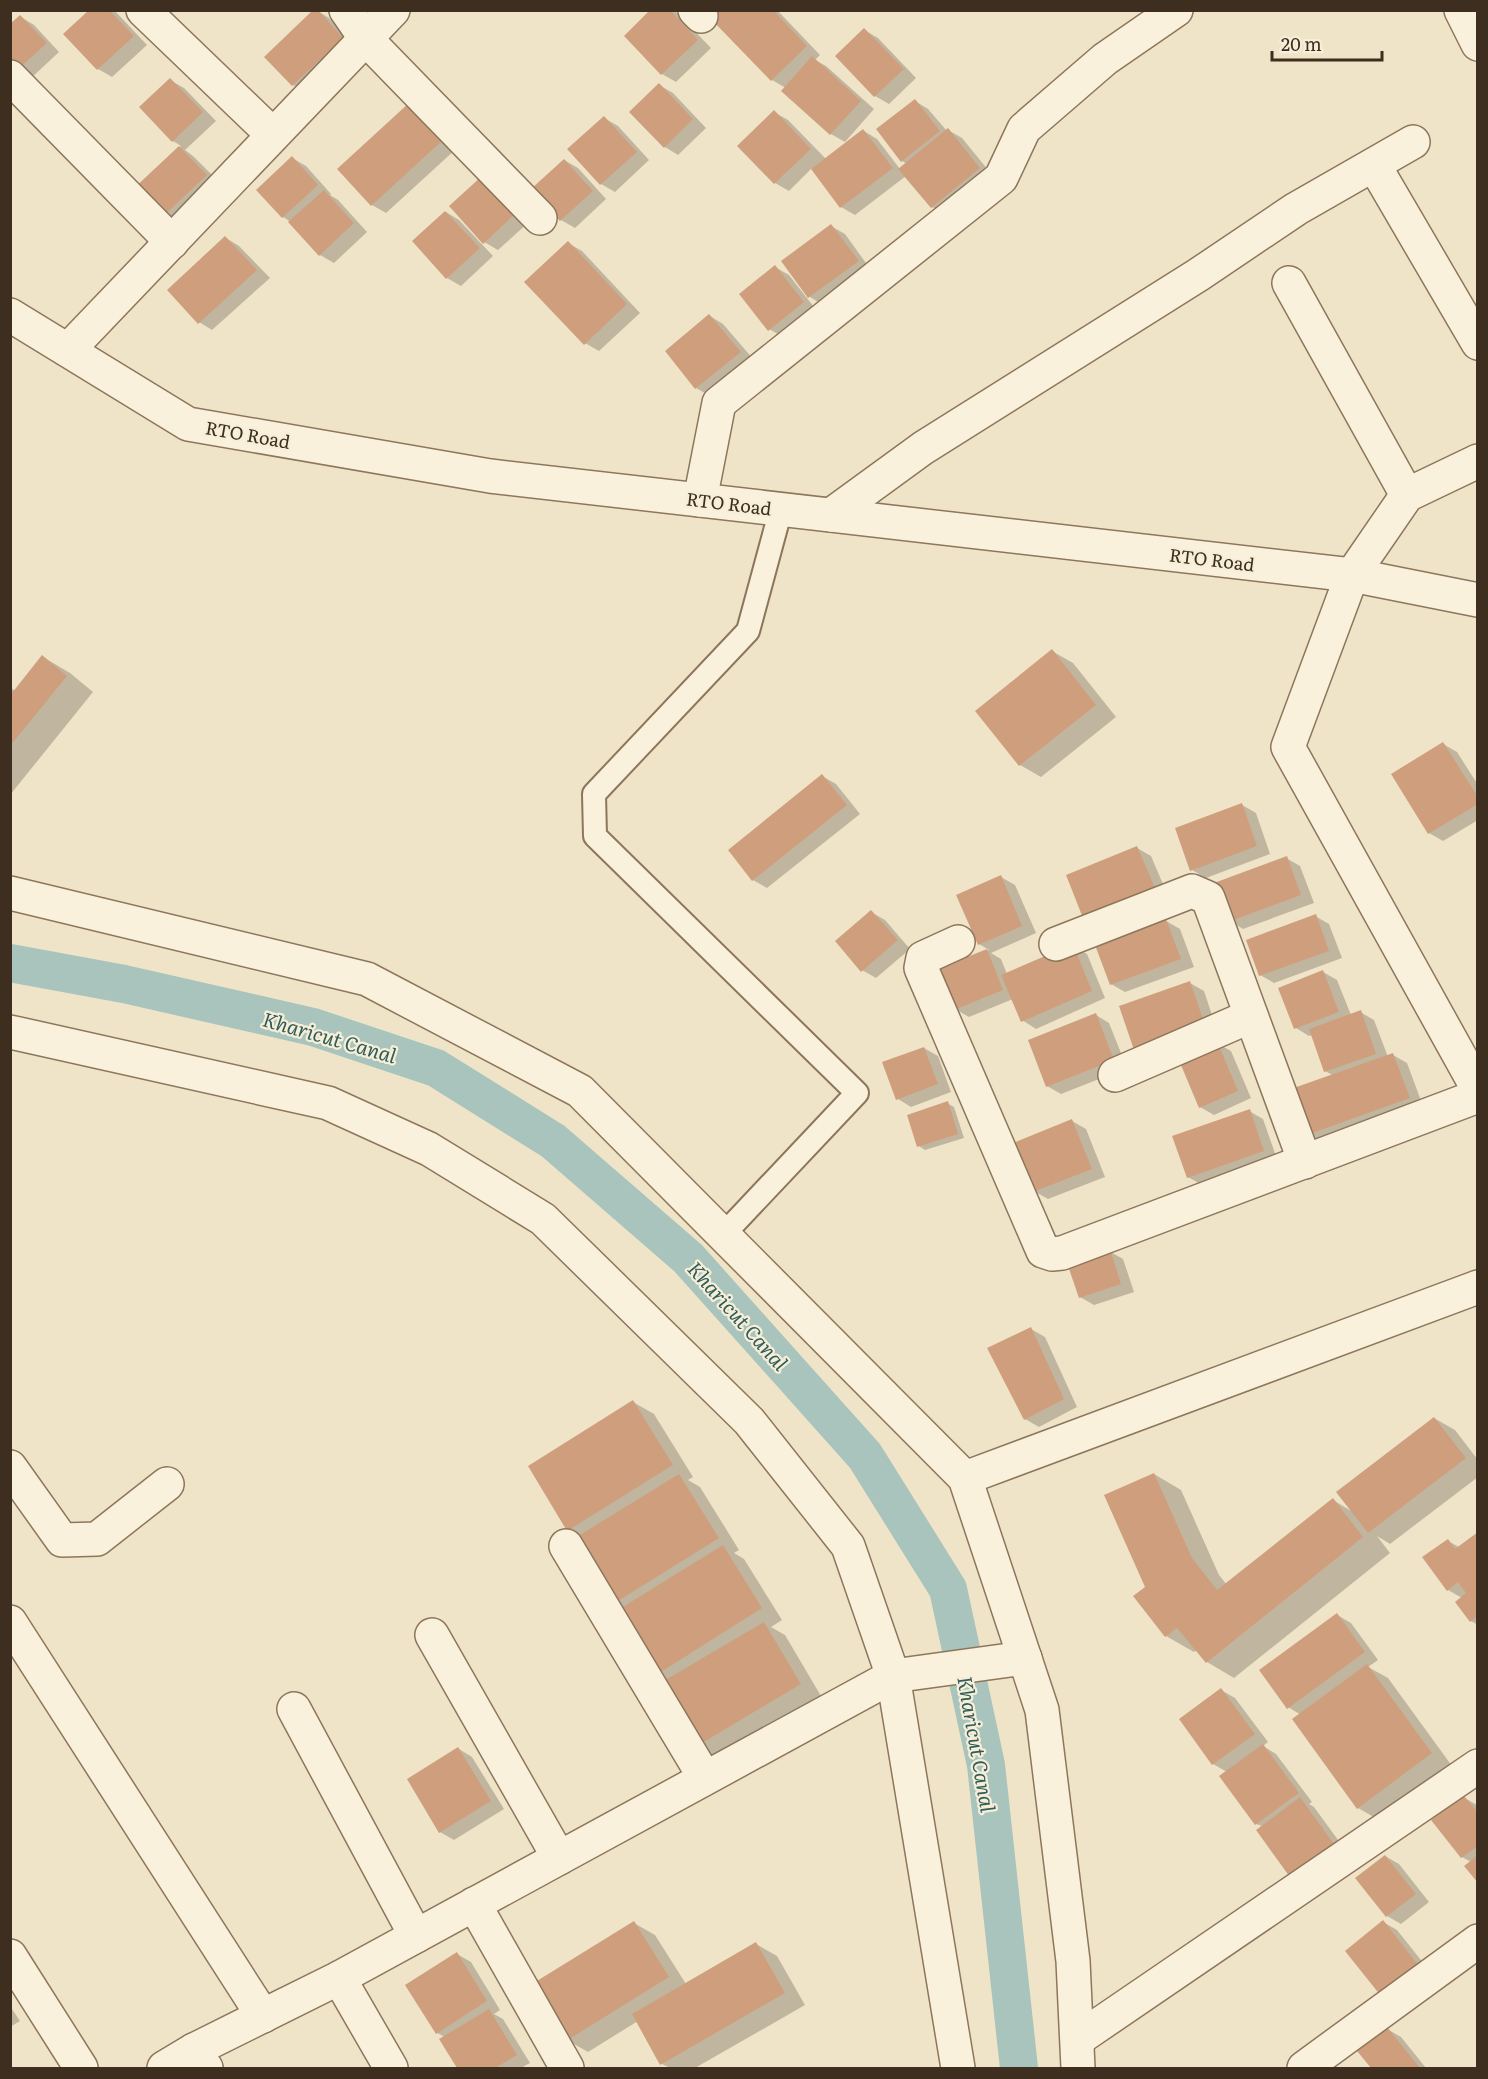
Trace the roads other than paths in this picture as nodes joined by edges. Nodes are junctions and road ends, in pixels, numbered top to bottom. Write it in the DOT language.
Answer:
graph roads {
  1 [pos="143,10"];
  2 [pos="346,10"];
  3 [pos="393,10"];
  4 [pos="1176,10"];
  5 [pos="1461,10"];
  6 [pos="366,39"];
  7 [pos="1478,44"];
  8 [pos="10,77"];
  9 [pos="273,135"];
  10 [pos="1413,142"];
  11 [pos="1374,165"];
  12 [pos="540,218"];
  13 [pos="172,242"];
  14 [pos="1288,283"];
  15 [pos="10,315"];
  16 [pos="1478,343"];
  17 [pos="68,350"];
  18 [pos="1478,461"];
  19 [pos="1407,495"];
  20 [pos="700,500"];
  21 [pos="781,509"];
  22 [pos="831,515"];
  23 [pos="1352,575"];
  24 [pos="1478,600"];
  25 [pos="10,893"];
  26 [pos="957,942"];
  27 [pos="1056,944"];
  28 [pos="1251,1017"];
  29 [pos="10,1032"];
  30 [pos="1115,1075"];
  31 [pos="1478,1089"];
  32 [pos="1478,1096"];
  33 [pos="1305,1162"];
  34 [pos="723,1235"];
  35 [pos="1478,1287"];
  36 [pos="10,1467"];
  37 [pos="965,1478"];
  38 [pos="167,1484"];
  39 [pos="566,1545"];
  40 [pos="10,1622"];
  41 [pos="432,1635"];
  42 [pos="1009,1660"];
  43 [pos="893,1676"];
  44 [pos="294,1709"];
  45 [pos="1478,1766"];
  46 [pos="705,1778"];
  47 [pos="559,1858"];
  48 [pos="474,1904"];
  49 [pos="416,1936"];
  50 [pos="1478,1941"];
  51 [pos="10,1956"];
  52 [pos="339,1978"];
  53 [pos="263,2016"];
  54 [pos="1078,2054"];
  55 [pos="200,2059"];
  56 [pos="81,2068"];
  57 [pos="164,2068"];
  58 [pos="391,2068"];
  59 [pos="567,2068"];
  60 [pos="958,2068"];
  61 [pos="1304,2068"];
  1 -- 9 [label="street"];
  2 -- 6 [label="street"];
  3 -- 6 [label="street"];
  4 -- 20 [label="street"];
  5 -- 7 [label="street"];
  6 -- 9 [label="street"];
  6 -- 12 [label="street"];
  8 -- 13 [label="street"];
  9 -- 13 [label="street"];
  10 -- 11 [label="street"];
  11 -- 16 [label="street"];
  11 -- 22 [label="street"];
  13 -- 17 [label="street"];
  14 -- 19 [label="street"];
  15 -- 17 [label="street, RTO Road"];
  17 -- 20 [label="street, RTO Road"];
  18 -- 19 [label="street"];
  19 -- 23 [label="street"];
  20 -- 21 [label="street, RTO Road"];
  21 -- 22 [label="street, RTO Road"];
  21 -- 34 [label="lane"];
  22 -- 23 [label="street, RTO Road"];
  23 -- 24 [label="street, RTO Road"];
  23 -- 31 [label="street"];
  25 -- 34 [label="street"];
  26 -- 33 [label="street"];
  27 -- 28 [label="street"];
  28 -- 30 [label="street"];
  28 -- 33 [label="street"];
  29 -- 43 [label="street"];
  32 -- 33 [label="street"];
  34 -- 37 [label="street"];
  35 -- 37 [label="street"];
  36 -- 38 [label="street"];
  37 -- 42 [label="street"];
  39 -- 46 [label="street"];
  40 -- 53 [label="street"];
  41 -- 47 [label="street"];
  42 -- 43 [label="street"];
  42 -- 54 [label="street"];
  43 -- 46 [label="street"];
  43 -- 60 [label="street"];
  44 -- 49 [label="street"];
  45 -- 54 [label="street"];
  46 -- 47 [label="street"];
  47 -- 48 [label="street"];
  48 -- 49 [label="street"];
  48 -- 59 [label="street"];
  49 -- 52 [label="street"];
  50 -- 61 [label="street"];
  51 -- 56 [label="street"];
  52 -- 53 [label="street"];
  52 -- 58 [label="street"];
  53 -- 55 [label="street"];
  55 -- 57 [label="street"];
}
